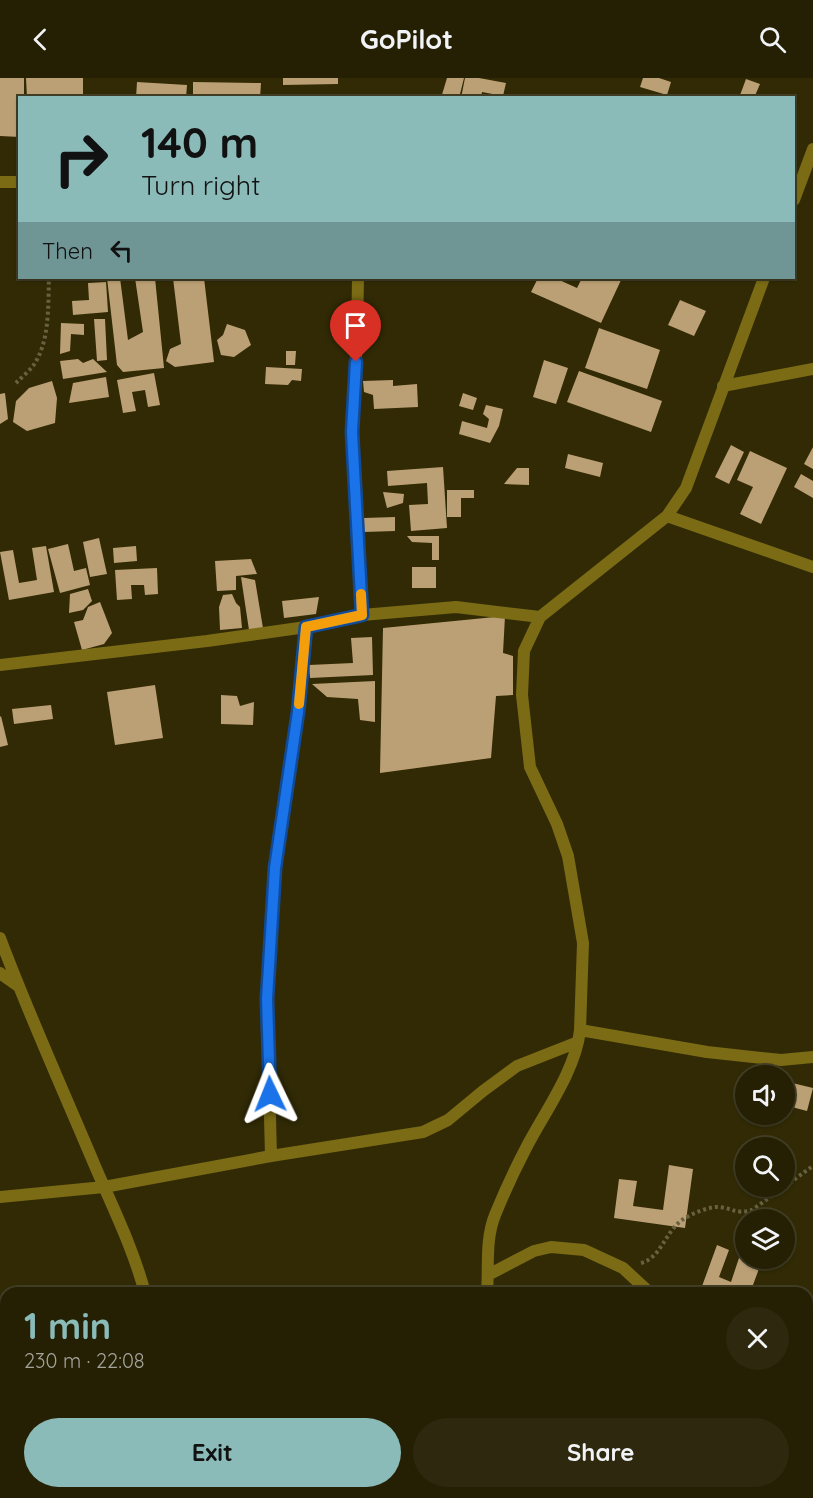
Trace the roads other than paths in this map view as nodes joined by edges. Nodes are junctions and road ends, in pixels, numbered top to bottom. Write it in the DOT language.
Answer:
graph roads {
  1 [pos="813,149"];
  2 [pos="0,182"];
  3 [pos="18,182"];
  4 [pos="795,197"];
  5 [pos="358,279"];
  6 [pos="764,279"];
  7 [pos="813,369"];
  8 [pos="723,386"];
  9 [pos="667,516"];
  10 [pos="813,567"];
  11 [pos="362,615"];
  12 [pos="540,617"];
  13 [pos="306,627"];
  14 [pos="0,665"];
  15 [pos="0,938"];
  16 [pos="0,973"];
  17 [pos="18,986"];
  18 [pos="579,1036"];
  19 [pos="813,1057"];
  20 [pos="271,1156"];
  21 [pos="104,1187"];
  22 [pos="0,1197"];
  23 [pos="488,1275"];
  24 [pos="143,1287"];
  25 [pos="487,1287"];
  26 [pos="644,1287"];
  1 -- 4 [label="street"];
  2 -- 3 [label="street"];
  5 -- 11 [label="street"];
  6 -- 8 [label="street"];
  7 -- 8 [label="street"];
  8 -- 9 [label="street"];
  9 -- 10 [label="street"];
  9 -- 12 [label="street"];
  11 -- 12 [label="street"];
  11 -- 13 [label="street"];
  12 -- 18 [label="street"];
  13 -- 14 [label="street"];
  13 -- 20 [label="street"];
  15 -- 17 [label="street"];
  16 -- 17 [label="street"];
  17 -- 21 [label="street"];
  18 -- 19 [label="street"];
  18 -- 20 [label="street"];
  18 -- 23 [label="street"];
  20 -- 21 [label="street"];
  21 -- 22 [label="street"];
  21 -- 24 [label="street"];
  23 -- 25 [label="street"];
  23 -- 26 [label="street"];
}
